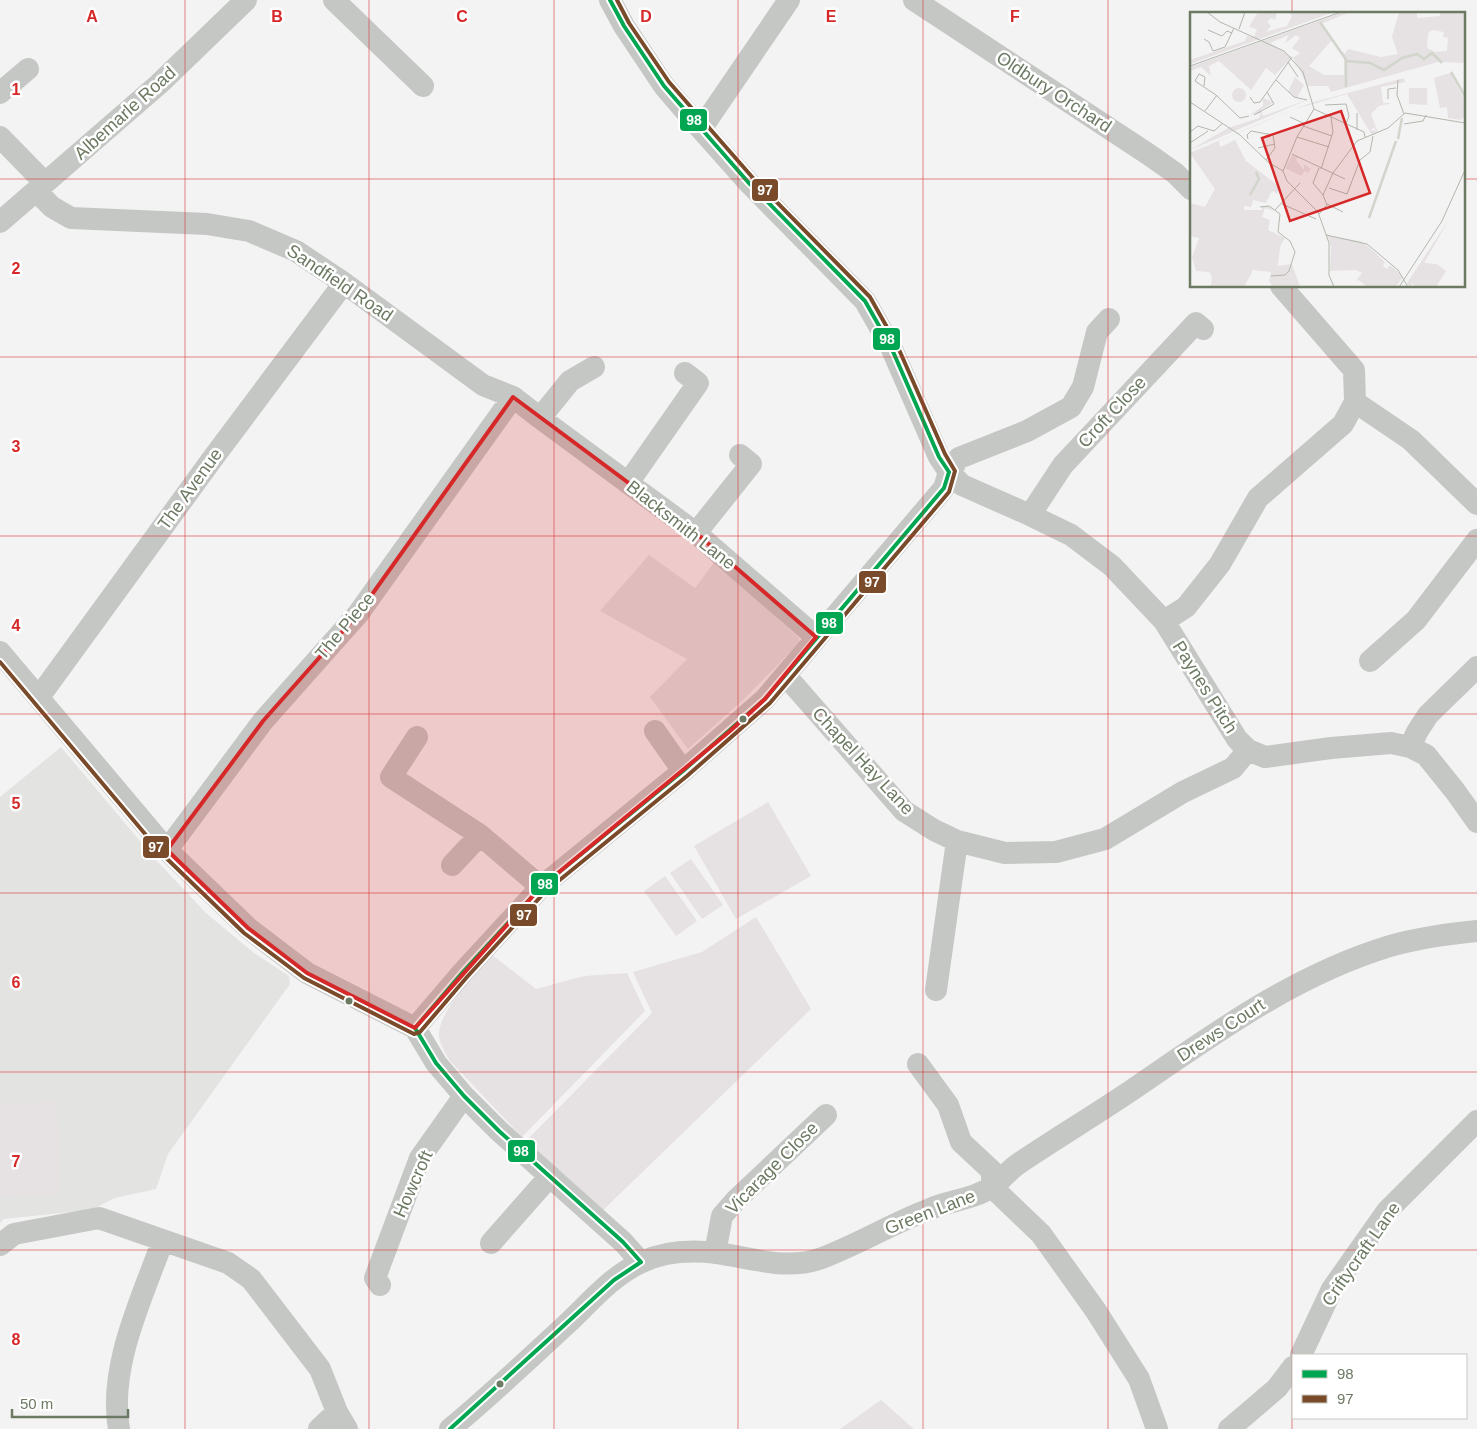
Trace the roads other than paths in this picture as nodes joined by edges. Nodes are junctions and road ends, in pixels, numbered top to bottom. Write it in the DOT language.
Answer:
graph roads {
  1 [pos="334,0"];
  2 [pos="610,0"];
  3 [pos="790,0"];
  4 [pos="914,0"];
  5 [pos="241,2"];
  6 [pos="28,69"];
  7 [pos="423,86"];
  8 [pos="0,93"];
  9 [pos="701,129"];
  10 [pos="0,137"];
  11 [pos="41,187"];
  12 [pos="1190,188"];
  13 [pos="0,222"];
  14 [pos="344,283"];
  15 [pos="1283,288"];
  16 [pos="1097,326"];
  17 [pos="1204,329"];
  18 [pos="594,367"];
  19 [pos="697,382"];
  20 [pos="513,396"];
  21 [pos="1355,402"];
  22 [pos="540,418"];
  23 [pos="752,465"];
  24 [pos="948,472"];
  25 [pos="628,484"];
  26 [pos="1477,504"];
  27 [pos="1030,515"];
  28 [pos="696,533"];
  29 [pos="1477,540"];
  30 [pos="1164,621"];
  31 [pos="816,637"];
  32 [pos="0,654"];
  33 [pos="1380,661"];
  34 [pos="1477,667"];
  35 [pos="786,676"];
  36 [pos="39,697"];
  37 [pos="655,731"];
  38 [pos="417,737"];
  39 [pos="1410,747"];
  40 [pos="1248,750"];
  41 [pos="683,771"];
  42 [pos="1477,822"];
  43 [pos="480,835"];
  44 [pos="957,841"];
  45 [pos="167,850"];
  46 [pos="452,866"];
  47 [pos="541,887"];
  48 [pos="1477,931"];
  49 [pos="936,990"];
  50 [pos="415,1028"];
  51 [pos="918,1064"];
  52 [pos="464,1096"];
  53 [pos="826,1115"];
  54 [pos="1477,1121"];
  55 [pos="550,1176"];
  56 [pos="992,1187"];
  57 [pos="503,1239"];
  58 [pos="163,1240"];
  59 [pos="0,1245"];
  60 [pos="715,1253"];
  61 [pos="641,1262"];
  62 [pos="372,1280"];
  63 [pos="1301,1354"];
  64 [pos="1292,1368"];
  65 [pos="342,1420"];
  66 [pos="119,1429"];
  67 [pos="319,1429"];
  68 [pos="450,1429"];
  69 [pos="1157,1429"];
  70 [pos="1229,1429"];
  1 -- 7 [label="street"];
  2 -- 9 [label="street"];
  3 -- 9 [label="street"];
  4 -- 12 [label="street, Oldbury Orchard"];
  5 -- 11 [label="street, Albemarle Road"];
  6 -- 8 [label="street"];
  9 -- 24 [label="street"];
  10 -- 11 [label="street, Sandfield Road"];
  11 -- 13 [label="street, Albemarle Road"];
  11 -- 14 [label="street, Sandfield Road"];
  14 -- 20 [label="street, Sandfield Road"];
  14 -- 36 [label="street, The Avenue"];
  15 -- 21 [label="street"];
  16 -- 24 [label="street"];
  17 -- 27 [label="street, Croft Close"];
  18 -- 22 [label="street"];
  19 -- 25 [label="street"];
  20 -- 22 [label="street, Blacksmith Lane"];
  20 -- 45 [label="street, The Piece"];
  21 -- 26 [label="street"];
  21 -- 30 [label="street"];
  22 -- 25 [label="street, Blacksmith Lane"];
  23 -- 28 [label="street"];
  24 -- 27 [label="street, Paynes Pitch"];
  24 -- 31 [label="street"];
  25 -- 28 [label="street, Blacksmith Lane"];
  27 -- 30 [label="street, Paynes Pitch"];
  28 -- 31 [label="street, Blacksmith Lane"];
  29 -- 33 [label="street"];
  30 -- 40 [label="street, Paynes Pitch"];
  31 -- 35 [label="street"];
  32 -- 36 [label="street"];
  34 -- 39 [label="street"];
  35 -- 41 [label="street"];
  35 -- 44 [label="street, Chapel Hay Lane"];
  36 -- 45 [label="street"];
  37 -- 41 [label="street"];
  38 -- 43 [label="street"];
  39 -- 40 [label="street, Paynes Pitch"];
  39 -- 42 [label="street, Paynes Pitch"];
  40 -- 44 [label="street, Chapel Hay Lane"];
  41 -- 47 [label="street"];
  43 -- 46 [label="street"];
  43 -- 47 [label="street"];
  44 -- 49 [label="street"];
  45 -- 50 [label="street"];
  47 -- 50 [label="street"];
  48 -- 56 [label="street, Drews Court"];
  50 -- 52 [label="street"];
  51 -- 56 [label="street"];
  52 -- 55 [label="street"];
  52 -- 62 [label="street, Howcroft"];
  53 -- 60 [label="street, Vicarage Close"];
  54 -- 63 [label="street, Criftycraft Lane"];
  55 -- 57 [label="street"];
  55 -- 61 [label="street"];
  56 -- 60 [label="street, Green Lane"];
  56 -- 69 [label="street, Green Lane"];
  58 -- 59 [label="street"];
  58 -- 65 [label="street"];
  58 -- 66 [label="street"];
  60 -- 61 [label="street, Green Lane"];
  61 -- 68 [label="street, Green Lane"];
  64 -- 70 [label="street"];
  65 -- 67 [label="street"];
}
